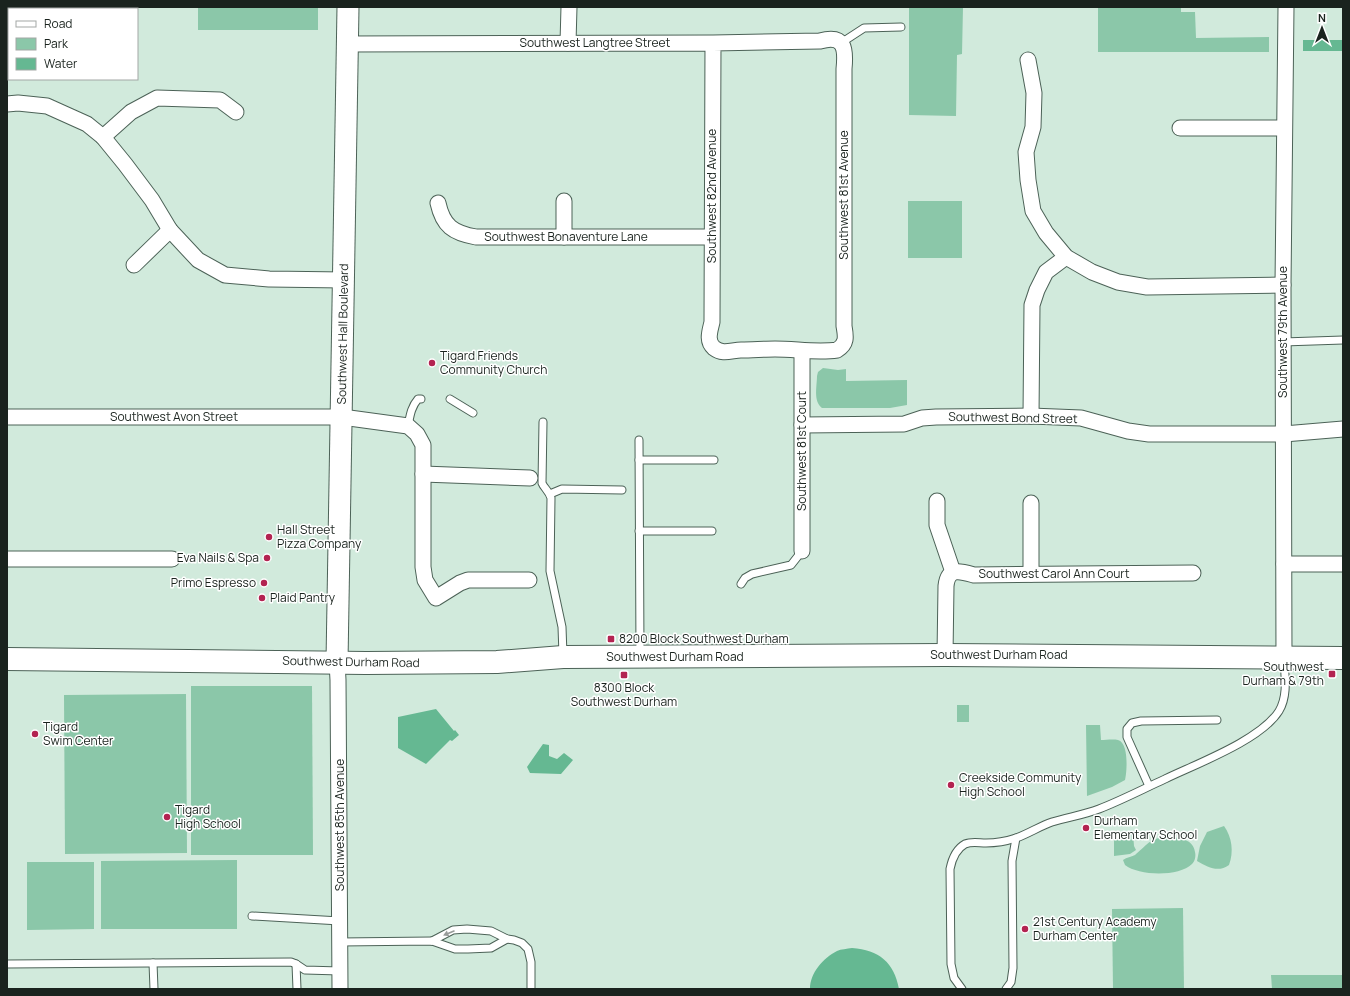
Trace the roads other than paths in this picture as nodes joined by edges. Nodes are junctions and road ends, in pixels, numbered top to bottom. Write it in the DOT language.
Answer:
graph roads {
  1 [pos="348,7"];
  2 [pos="569,7"];
  3 [pos="1286,7"];
  4 [pos="901,27"];
  5 [pos="568,43"];
  6 [pos="713,43"];
  7 [pos="841,43"];
  8 [pos="347,44"];
  9 [pos="1028,60"];
  10 [pos="7,104"];
  11 [pos="236,112"];
  12 [pos="1180,128"];
  13 [pos="1284,128"];
  14 [pos="103,137"];
  15 [pos="564,201"];
  16 [pos="438,203"];
  17 [pos="170,230"];
  18 [pos="564,236"];
  19 [pos="711,237"];
  20 [pos="1066,257"];
  21 [pos="134,266"];
  22 [pos="344,280"];
  23 [pos="1283,285"];
  24 [pos="1343,340"];
  25 [pos="1283,342"];
  26 [pos="802,351"];
  27 [pos="421,399"];
  28 [pos="450,399"];
  29 [pos="473,413"];
  30 [pos="1031,416"];
  31 [pos="7,417"];
  32 [pos="342,417"];
  33 [pos="543,422"];
  34 [pos="802,425"];
  35 [pos="408,426"];
  36 [pos="1343,429"];
  37 [pos="1284,434"];
  38 [pos="639,440"];
  39 [pos="639,460"];
  40 [pos="714,460"];
  41 [pos="423,474"];
  42 [pos="530,478"];
  43 [pos="622,490"];
  44 [pos="550,494"];
  45 [pos="937,501"];
  46 [pos="1031,503"];
  47 [pos="640,531"];
  48 [pos="712,531"];
  49 [pos="802,551"];
  50 [pos="172,559"];
  51 [pos="7,560"];
  52 [pos="1284,564"];
  53 [pos="1343,564"];
  54 [pos="953,572"];
  55 [pos="1193,573"];
  56 [pos="1031,574"];
  57 [pos="529,580"];
  58 [pos="741,584"];
  59 [pos="945,655"];
  60 [pos="563,657"];
  61 [pos="640,657"];
  62 [pos="1284,657"];
  63 [pos="1343,658"];
  64 [pos="7,659"];
  65 [pos="337,662"];
  66 [pos="1217,720"];
  67 [pos="1149,786"];
  68 [pos="1016,838"];
  69 [pos="252,916"];
  70 [pos="340,921"];
  71 [pos="507,939"];
  72 [pos="432,941"];
  73 [pos="340,942"];
  74 [pos="154,963"];
  75 [pos="7,964"];
  76 [pos="296,964"];
  77 [pos="340,971"];
  78 [pos="154,989"];
  79 [pos="297,989"];
  80 [pos="340,989"];
  81 [pos="531,989"];
  82 [pos="962,989"];
  83 [pos="1006,989"];
  1 -- 8 [label="main road, Southwest Hall Boulevard"];
  2 -- 5 [label="street"];
  3 -- 13 [label="street, Southwest 79th Avenue"];
  4 -- 7 [label="lane"];
  5 -- 6 [label="street, Southwest Langtree Street"];
  5 -- 8 [label="street, Southwest Langtree Street"];
  6 -- 7 [label="street, Southwest Langtree Street"];
  6 -- 19 [label="street, Southwest 82nd Avenue"];
  7 -- 26 [label="street, Southwest 81st Avenue"];
  8 -- 22 [label="main road, Southwest Hall Boulevard"];
  9 -- 20 [label="street"];
  10 -- 14 [label="street"];
  11 -- 14 [label="street"];
  12 -- 13 [label="street"];
  13 -- 23 [label="street, Southwest 79th Avenue"];
  14 -- 17 [label="street"];
  15 -- 18 [label="street"];
  16 -- 18 [label="street, Southwest Bonaventure Lane"];
  17 -- 21 [label="street"];
  17 -- 22 [label="street"];
  18 -- 19 [label="street, Southwest Bonaventure Lane"];
  19 -- 26 [label="street, Southwest 82nd Avenue"];
  20 -- 23 [label="street"];
  20 -- 30 [label="street"];
  22 -- 32 [label="main road, Southwest Hall Boulevard"];
  23 -- 25 [label="street, Southwest 79th Avenue"];
  24 -- 25 [label="lane"];
  25 -- 37 [label="street, Southwest 79th Avenue"];
  26 -- 34 [label="street, Southwest 81st Court"];
  27 -- 35 [label="lane"];
  28 -- 29 [label="lane"];
  30 -- 34 [label="street, Southwest Bond Street"];
  30 -- 37 [label="street, Southwest Bond Street"];
  31 -- 32 [label="street, Southwest Avon Street"];
  32 -- 35 [label="street, Southwest Avon Street"];
  32 -- 65 [label="main road, Southwest Hall Boulevard"];
  33 -- 44 [label="lane"];
  34 -- 49 [label="street, Southwest 81st Court"];
  35 -- 41 [label="street"];
  36 -- 37 [label="street, Southwest Bond Street"];
  37 -- 52 [label="street, Southwest 79th Avenue"];
  38 -- 39 [label="lane"];
  39 -- 40 [label="lane"];
  39 -- 47 [label="lane"];
  41 -- 42 [label="street"];
  41 -- 57 [label="street"];
  43 -- 44 [label="lane"];
  44 -- 60 [label="lane"];
  45 -- 54 [label="street"];
  46 -- 56 [label="street"];
  47 -- 48 [label="lane"];
  47 -- 61 [label="lane"];
  49 -- 58 [label="lane"];
  50 -- 51 [label="street"];
  52 -- 53 [label="street"];
  52 -- 62 [label="street, Southwest 79th Avenue"];
  54 -- 56 [label="street, Southwest Carol Ann Court"];
  54 -- 59 [label="street"];
  55 -- 56 [label="street, Southwest Carol Ann Court"];
  59 -- 61 [label="main road, Southwest Durham Road"];
  59 -- 62 [label="main road, Southwest Durham Road"];
  60 -- 61 [label="main road, Southwest Durham Road"];
  60 -- 65 [label="main road, Southwest Durham Road"];
  62 -- 63 [label="main road, Southwest Durham Road"];
  62 -- 67 [label="lane"];
  64 -- 65 [label="main road, Southwest Durham Road"];
  65 -- 70 [label="street, Southwest 85th Avenue"];
  66 -- 67 [label="lane"];
  67 -- 68 [label="lane"];
  68 -- 82 [label="lane"];
  68 -- 83 [label="lane"];
  69 -- 70 [label="lane"];
  70 -- 73 [label="street, Southwest 85th Avenue"];
  71 -- 72 [label="lane"];
  71 -- 72 [label="lane, one-way"];
  71 -- 81 [label="lane"];
  72 -- 73 [label="lane"];
  73 -- 77 [label="street, Southwest 85th Avenue"];
  74 -- 75 [label="lane"];
  74 -- 76 [label="lane"];
  74 -- 78 [label="lane"];
  76 -- 77 [label="lane"];
  76 -- 79 [label="lane"];
  77 -- 80 [label="street, Southwest 85th Avenue"];
}
